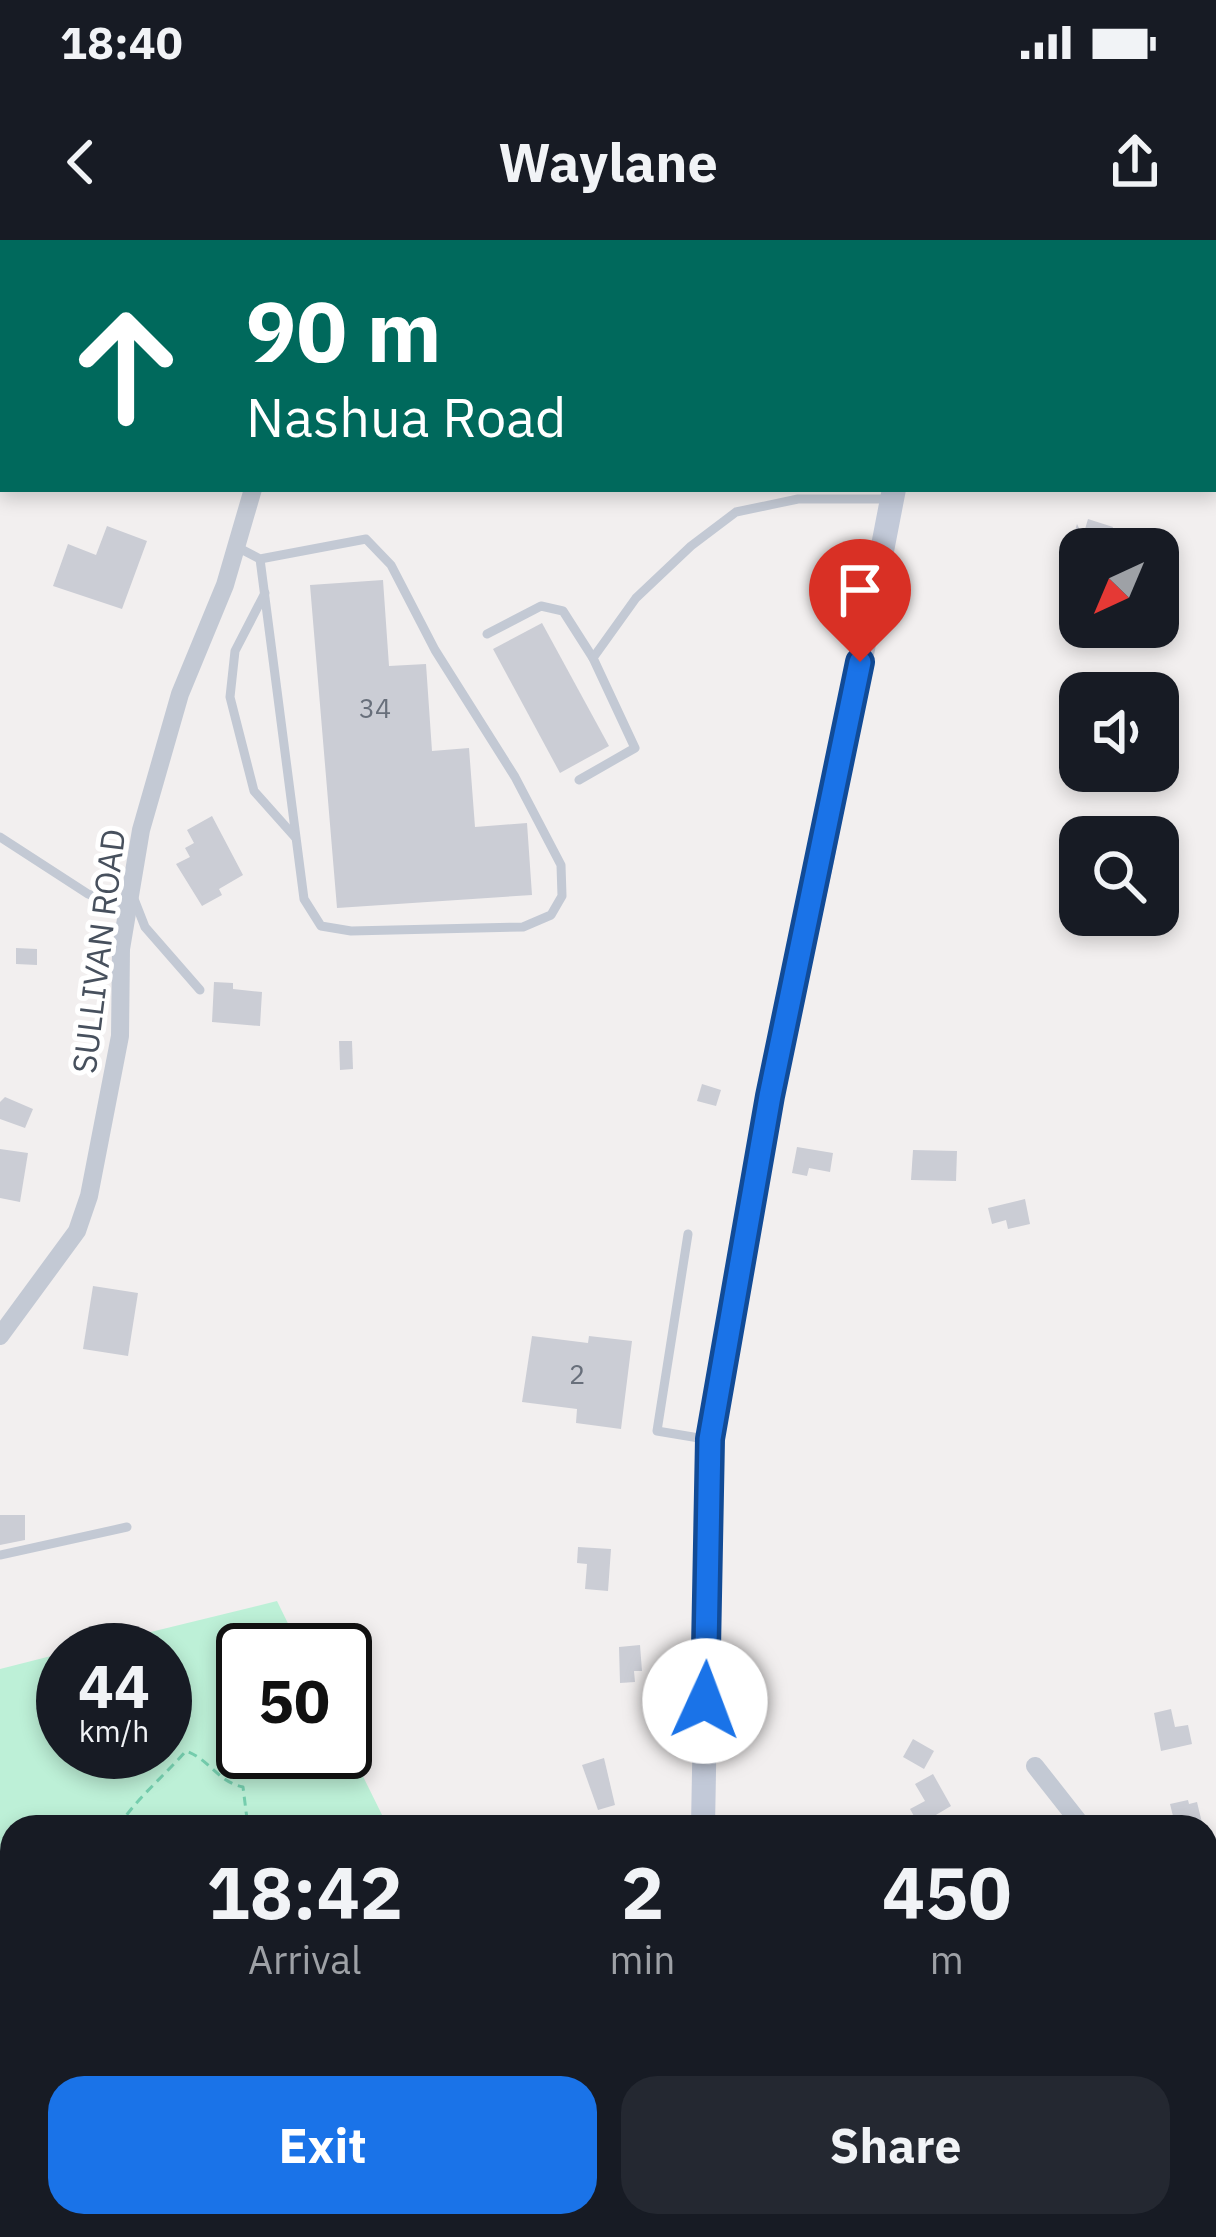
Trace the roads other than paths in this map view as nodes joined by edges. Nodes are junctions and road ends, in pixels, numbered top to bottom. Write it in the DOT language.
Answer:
graph roads {
  1 [pos="252,492"];
  2 [pos="893,494"];
  3 [pos="237,547"];
  4 [pos="260,559"];
  5 [pos="265,592"];
  6 [pos="488,634"];
  7 [pos="592,658"];
  8 [pos="579,780"];
  9 [pos="0,837"];
  10 [pos="295,838"];
  11 [pos="129,897"];
  12 [pos="200,990"];
  13 [pos="688,1234"];
  14 [pos="0,1336"];
  15 [pos="710,1439"];
  16 [pos="127,1527"];
  17 [pos="0,1555"];
  18 [pos="1035,1766"];
  19 [pos="703,1815"];
  20 [pos="1074,1815"];
  1 -- 3 [label="street, SULLIVAN ROAD"];
  2 -- 7 [label="lane"];
  2 -- 15 [label="main road"];
  3 -- 4 [label="lane"];
  3 -- 11 [label="street, SULLIVAN ROAD"];
  4 -- 5 [label="lane"];
  4 -- 10 [label="lane"];
  5 -- 10 [label="lane"];
  5 -- 10 [label="lane"];
  6 -- 7 [label="lane"];
  7 -- 8 [label="lane"];
  9 -- 11 [label="lane"];
  11 -- 12 [label="lane"];
  11 -- 14 [label="street, SULLIVAN ROAD"];
  13 -- 15 [label="lane"];
  15 -- 19 [label="main road"];
  16 -- 17 [label="lane"];
  18 -- 20 [label="street"];
}
